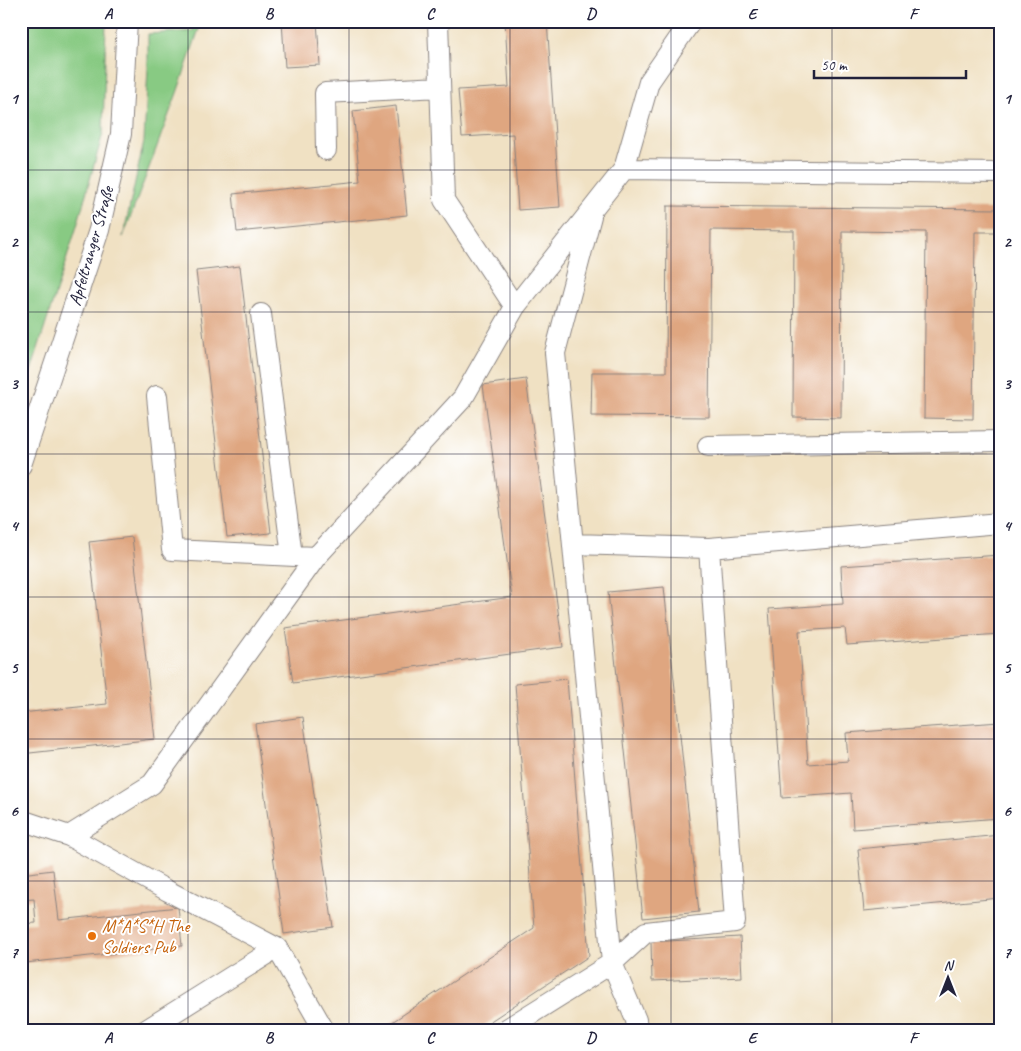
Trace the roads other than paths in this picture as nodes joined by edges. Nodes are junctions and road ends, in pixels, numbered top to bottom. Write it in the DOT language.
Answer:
graph roads {
  1 [pos="127,21"];
  2 [pos="438,21"];
  3 [pos="691,21"];
  4 [pos="440,86"];
  5 [pos="326,150"];
  6 [pos="624,169"];
  7 [pos="1000,173"];
  8 [pos="593,208"];
  9 [pos="515,307"];
  10 [pos="261,314"];
  11 [pos="157,396"];
  12 [pos="1000,441"];
  13 [pos="708,446"];
  14 [pos="21,465"];
  15 [pos="1000,523"];
  16 [pos="573,544"];
  17 [pos="709,548"];
  18 [pos="292,556"];
  19 [pos="316,557"];
  20 [pos="21,820"];
  21 [pos="69,836"];
  22 [pos="277,948"];
  23 [pos="612,963"];
  24 [pos="146,1030"];
  25 [pos="324,1030"];
  26 [pos="506,1030"];
  27 [pos="637,1030"];
  1 -- 14 [label="street, Apfeltranger Straße"];
  2 -- 4 [label="street"];
  3 -- 6 [label="street"];
  4 -- 5 [label="street"];
  4 -- 9 [label="street"];
  6 -- 7 [label="street"];
  6 -- 8 [label="street"];
  8 -- 9 [label="street"];
  8 -- 16 [label="street"];
  9 -- 19 [label="street"];
  10 -- 18 [label="street"];
  11 -- 18 [label="street"];
  12 -- 13 [label="street"];
  15 -- 17 [label="street"];
  16 -- 17 [label="street"];
  16 -- 23 [label="street"];
  17 -- 23 [label="street"];
  18 -- 19 [label="street"];
  19 -- 21 [label="street"];
  20 -- 21 [label="street"];
  21 -- 22 [label="street"];
  22 -- 24 [label="street"];
  22 -- 25 [label="street"];
  23 -- 26 [label="street"];
  23 -- 27 [label="street"];
}
